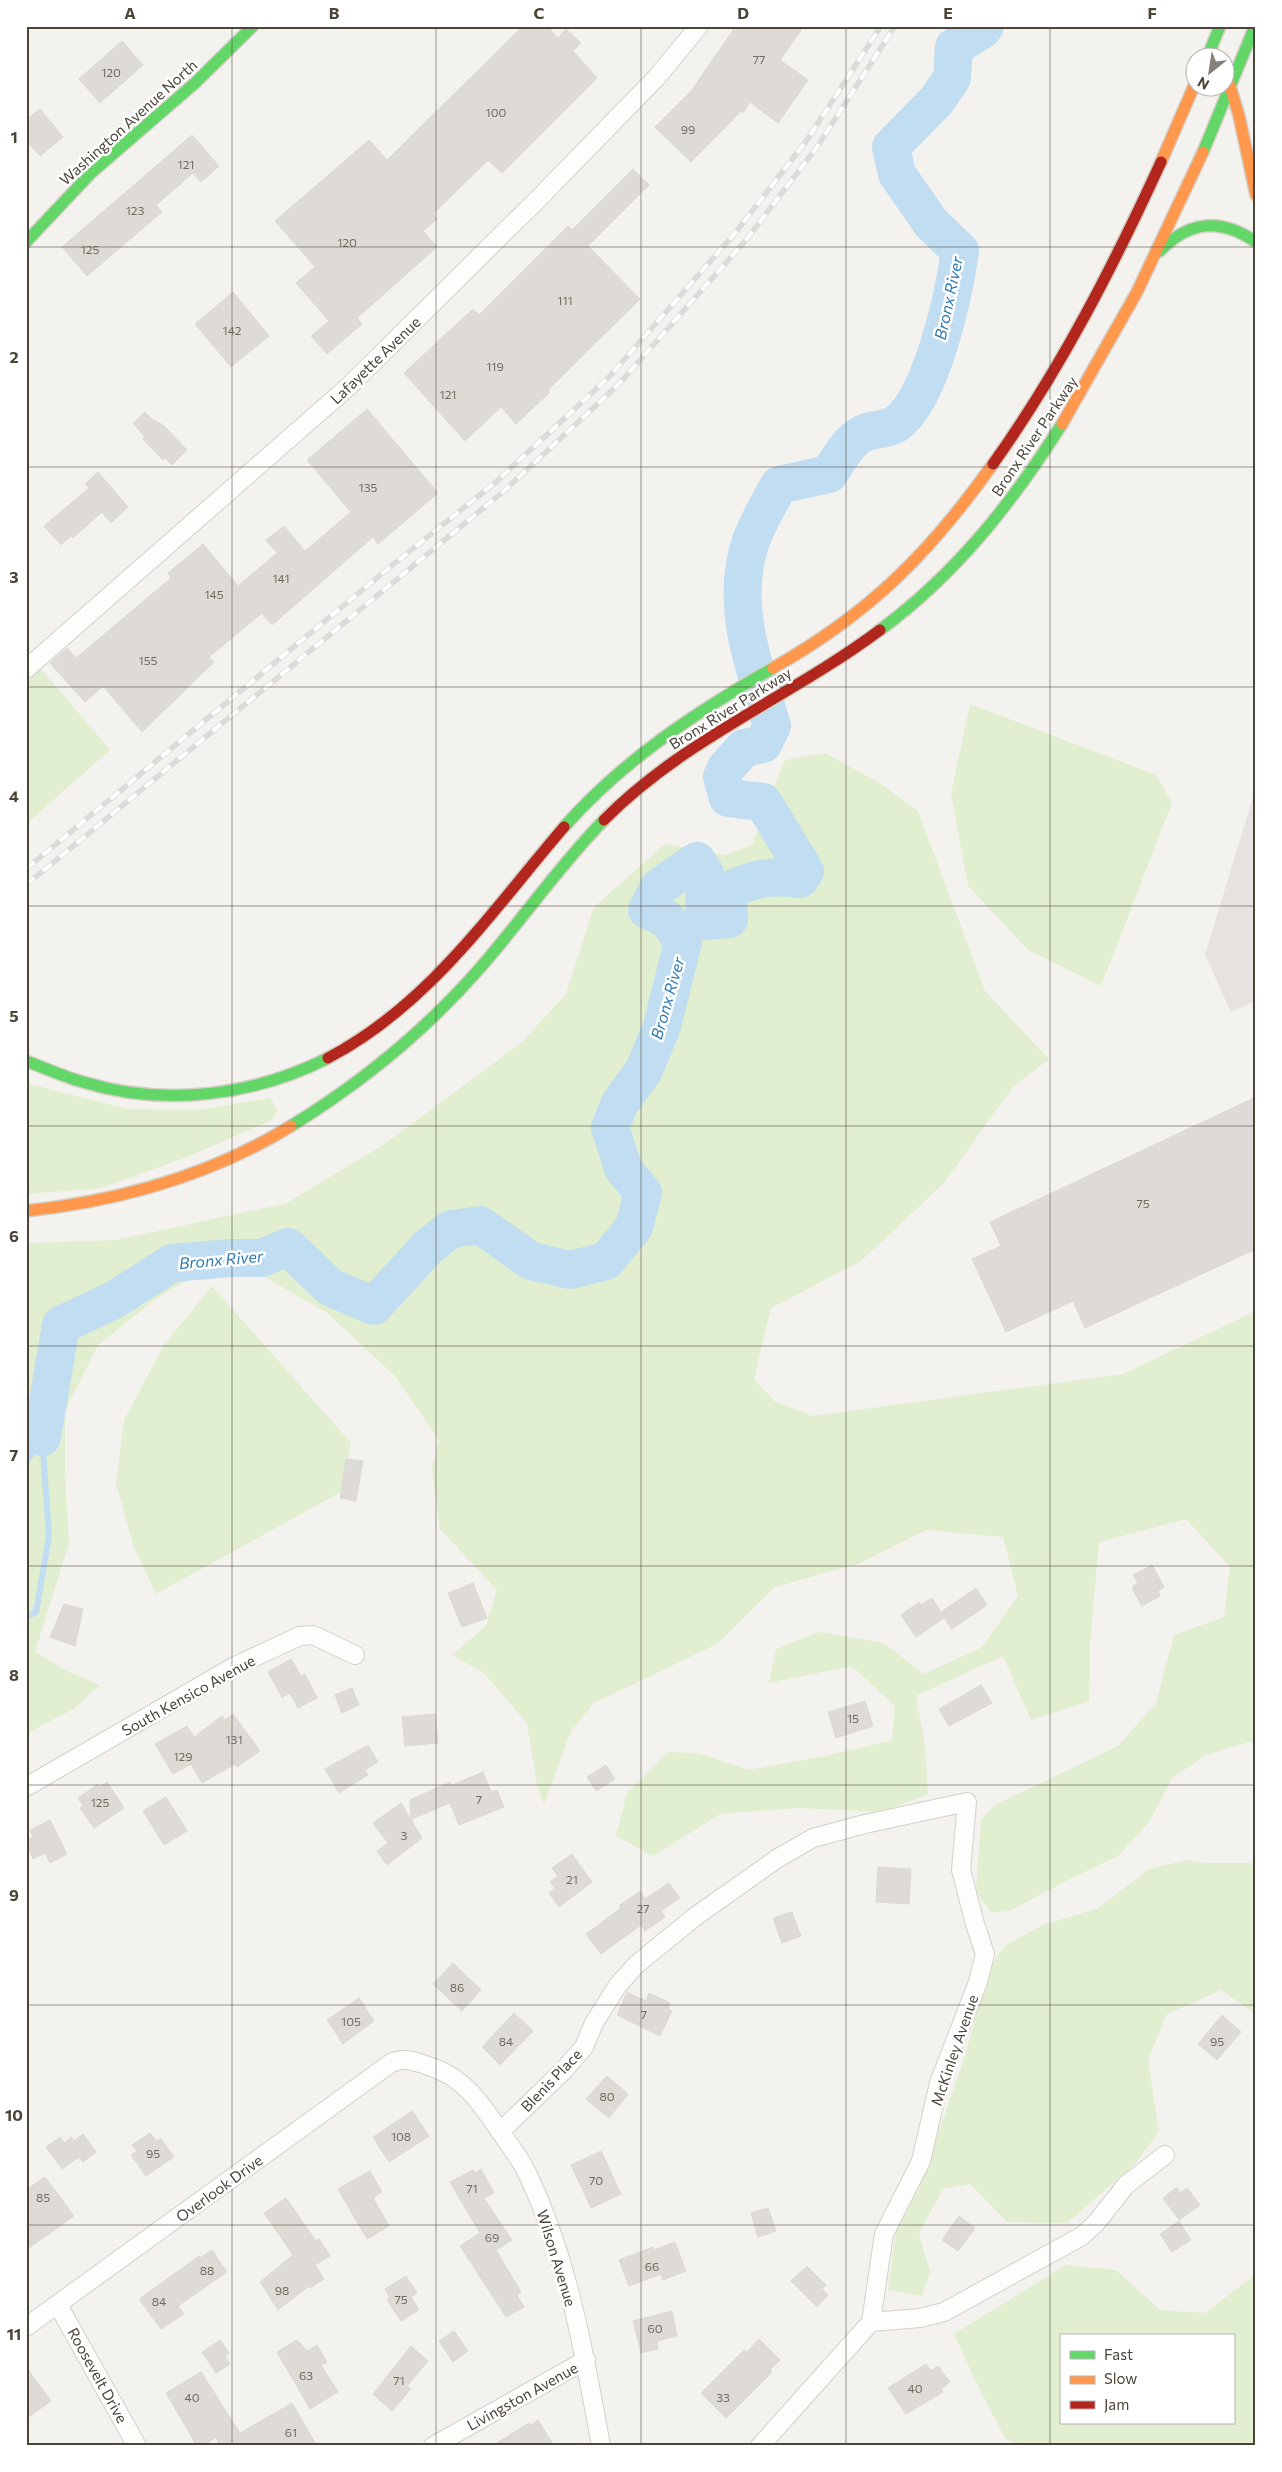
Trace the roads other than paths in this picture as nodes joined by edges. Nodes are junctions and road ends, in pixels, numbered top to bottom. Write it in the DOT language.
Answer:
graph roads {
  1 [pos="254,26"];
  2 [pos="698,26"];
  3 [pos="1208,26"];
  4 [pos="1220,26"];
  5 [pos="1255,26"];
  6 [pos="1213,43"];
  7 [pos="1211,48"];
  8 [pos="1215,48"];
  9 [pos="1234,78"];
  10 [pos="1189,98"];
  11 [pos="1226,98"];
  12 [pos="1234,98"];
  13 [pos="1256,195"];
  14 [pos="26,242"];
  15 [pos="1256,242"];
  16 [pos="1154,258"];
  17 [pos="26,669"];
  18 [pos="26,1062"];
  19 [pos="26,1211"];
  20 [pos="355,1655"];
  21 [pos="26,1787"];
  22 [pos="967,1802"];
  23 [pos="415,2061"];
  24 [pos="500,2132"];
  25 [pos="1165,2155"];
  26 [pos="58,2305"];
  27 [pos="871,2322"];
  28 [pos="26,2327"];
  29 [pos="586,2360"];
  30 [pos="137,2446"];
  31 [pos="433,2446"];
  32 [pos="601,2446"];
  33 [pos="760,2446"];
  1 -- 14 [label="main road, Washington Avenue North"];
  2 -- 17 [label="street, Lafayette Avenue"];
  3 -- 6 [label="main road"];
  4 -- 6 [label="main road"];
  5 -- 9 [label="main road, Bronx River Parkway"];
  6 -- 7 [label="main road"];
  6 -- 8 [label="main road"];
  10 -- 18 [label="main road, Bronx River Parkway"];
  11 -- 16 [label="main road, Bronx River Parkway"];
  12 -- 13 [label="main road"];
  15 -- 16 [label="main road"];
  16 -- 19 [label="main road, Bronx River Parkway"];
  20 -- 21 [label="street, South Kensico Avenue"];
  22 -- 24 [label="street, Blenis Place"];
  22 -- 27 [label="street, McKinley Avenue"];
  23 -- 24 [label="street, Wilson Avenue"];
  23 -- 26 [label="street, Overlook Drive"];
  24 -- 29 [label="street, Wilson Avenue"];
  25 -- 27 [label="street"];
  26 -- 28 [label="street, Overlook Drive"];
  26 -- 30 [label="street, Roosevelt Drive"];
  27 -- 33 [label="street"];
  29 -- 31 [label="street, Livingston Avenue"];
  29 -- 32 [label="street, Wilson Avenue"];
}
